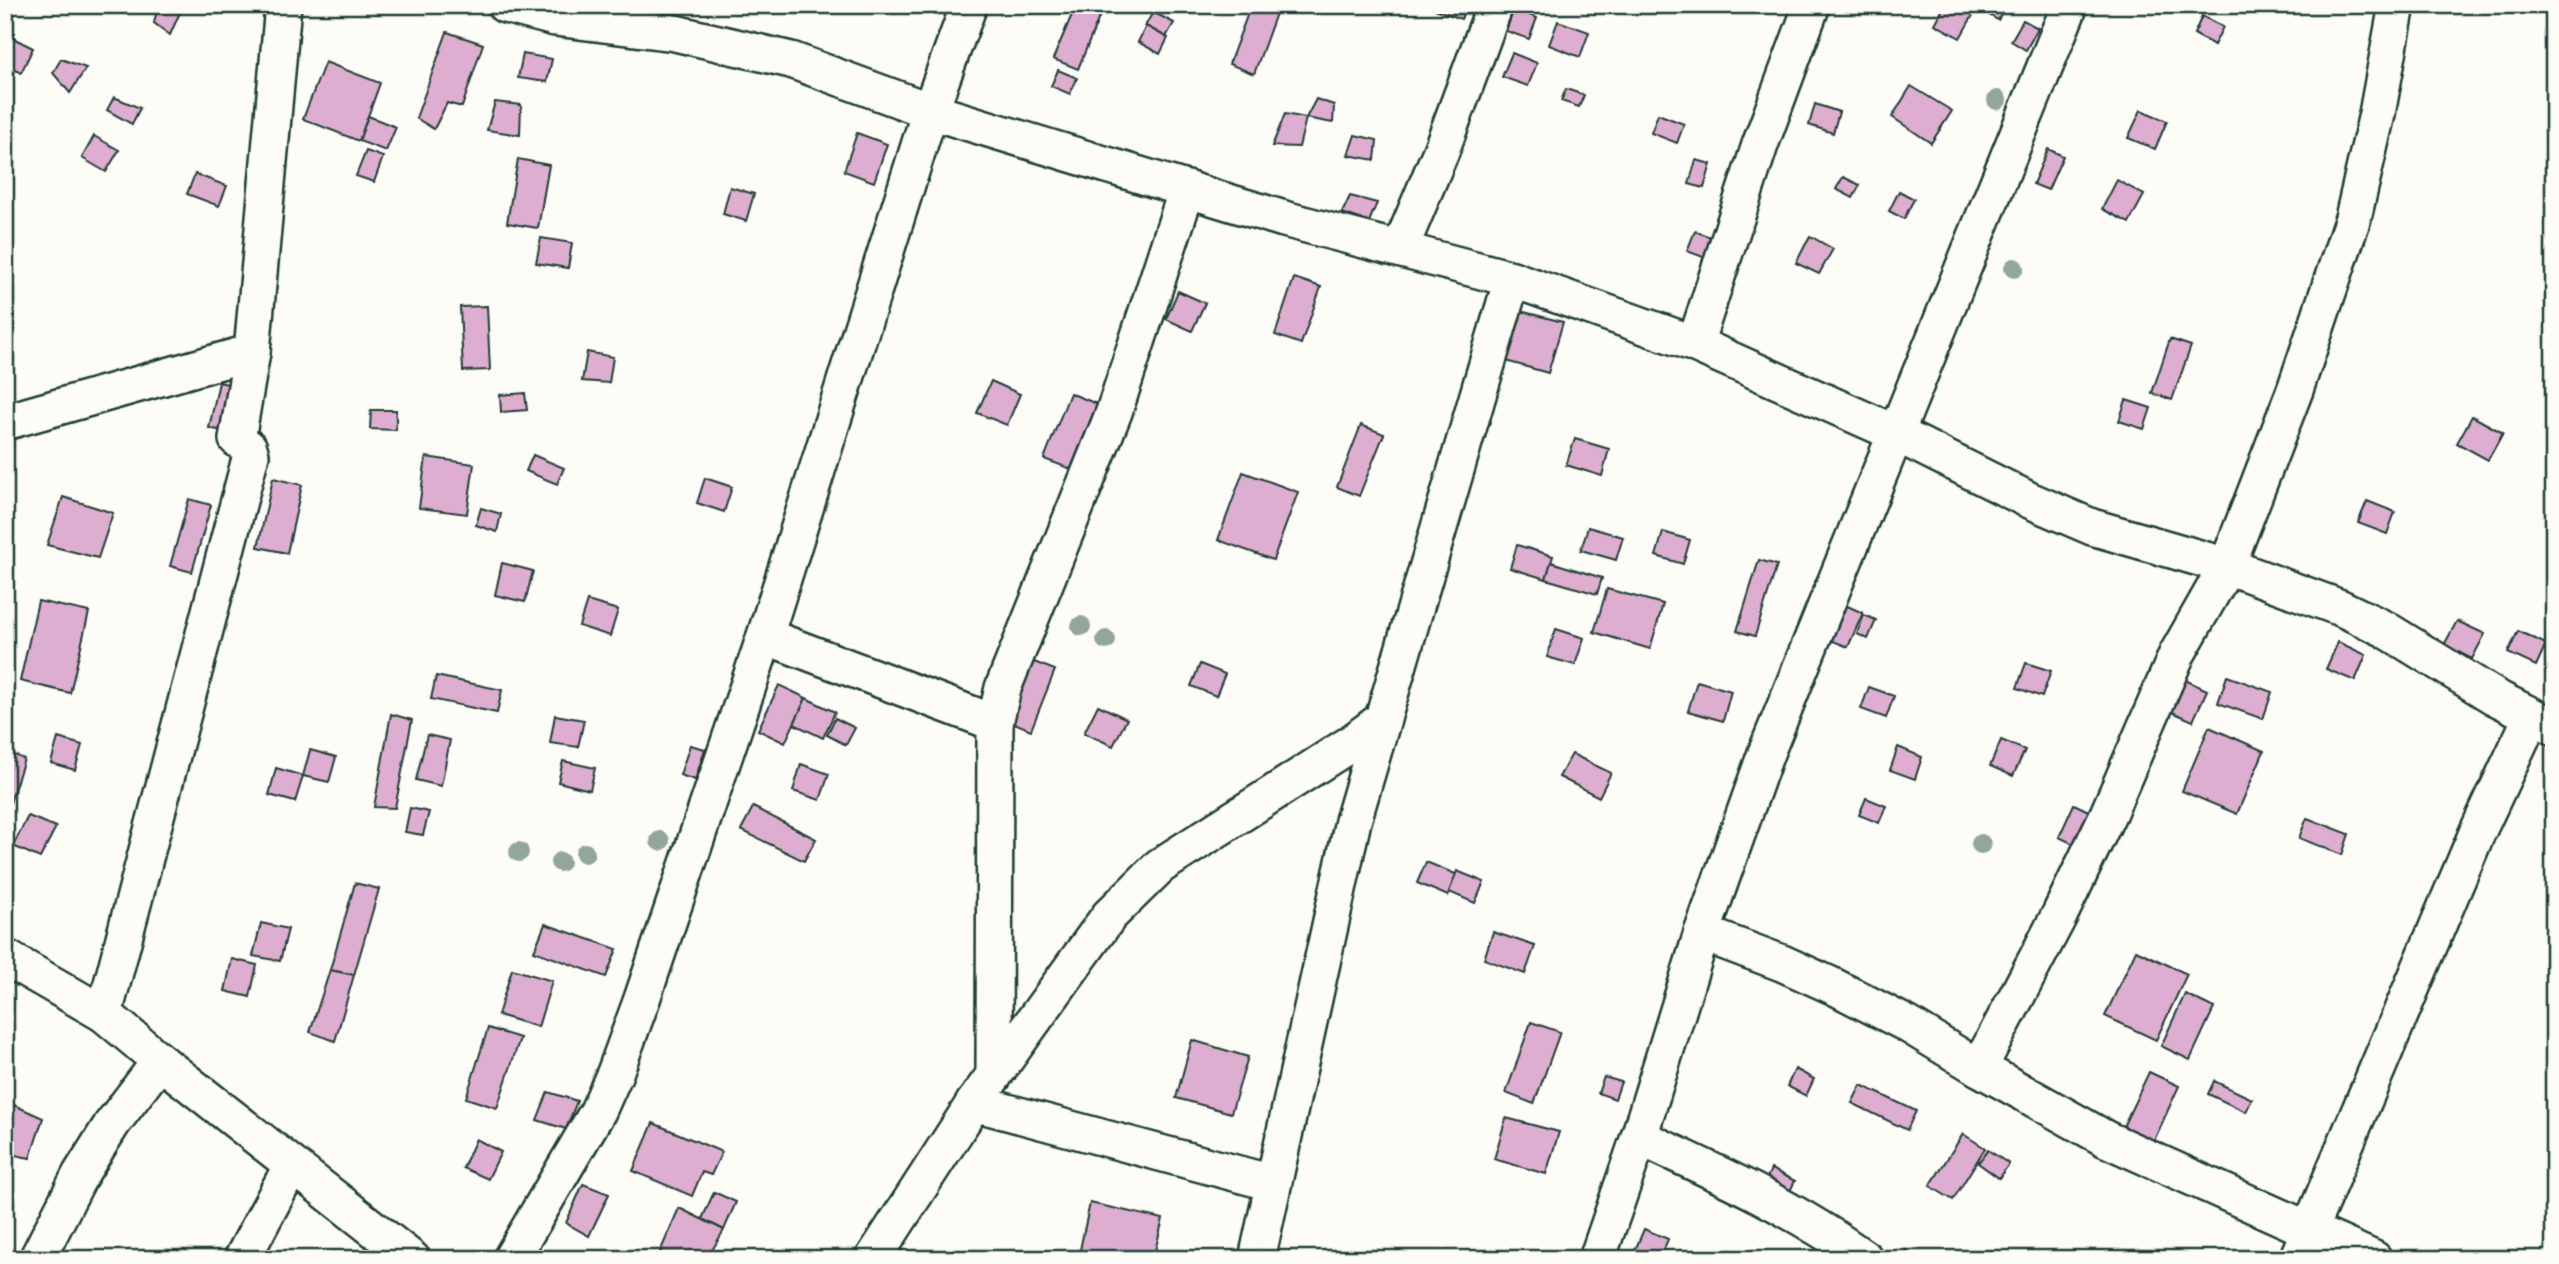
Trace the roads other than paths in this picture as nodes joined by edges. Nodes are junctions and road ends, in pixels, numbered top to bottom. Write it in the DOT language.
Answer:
graph roads {
  1 [pos="283,5"];
  2 [pos="505,5"];
  3 [pos="969,5"];
  4 [pos="1495,5"];
  5 [pos="1812,5"];
  6 [pos="2070,5"];
  7 [pos="2398,5"];
  8 [pos="558,11"];
  9 [pos="930,111"];
  10 [pos="1187,189"];
  11 [pos="1400,249"];
  12 [pos="1512,279"];
  13 [pos="1695,344"];
  14 [pos="252,352"];
  15 [pos="5,422"];
  16 [pos="1895,433"];
  17 [pos="2227,566"];
  18 [pos="765,636"];
  19 [pos="1383,719"];
  20 [pos="2542,722"];
  21 [pos="995,723"];
  22 [pos="1702,933"];
  23 [pos="5,957"];
  24 [pos="104,1014"];
  25 [pos="160,1061"];
  26 [pos="1979,1068"];
  27 [pos="984,1089"];
  28 [pos="1639,1137"];
  29 [pos="292,1165"];
  30 [pos="1272,1184"];
  31 [pos="2304,1244"];
  32 [pos="37,1259"];
  33 [pos="242,1259"];
  34 [pos="412,1259"];
  35 [pos="511,1259"];
  36 [pos="873,1259"];
  37 [pos="1257,1259"];
  38 [pos="1598,1259"];
  39 [pos="1865,1259"];
  40 [pos="2374,1259"];
  1 -- 14 [label="street"];
  2 -- 8 [label="street"];
  3 -- 9 [label="street"];
  4 -- 11 [label="street"];
  5 -- 13 [label="street"];
  6 -- 16 [label="street"];
  7 -- 17 [label="street"];
  8 -- 9 [label="street"];
  9 -- 10 [label="street"];
  9 -- 18 [label="street"];
  10 -- 11 [label="street"];
  10 -- 21 [label="street"];
  11 -- 12 [label="street"];
  12 -- 13 [label="street"];
  12 -- 19 [label="street"];
  13 -- 16 [label="street"];
  14 -- 15 [label="street"];
  14 -- 24 [label="street"];
  16 -- 17 [label="street"];
  16 -- 22 [label="street"];
  17 -- 20 [label="street"];
  17 -- 26 [label="street"];
  18 -- 21 [label="street"];
  18 -- 35 [label="street"];
  19 -- 27 [label="street"];
  19 -- 30 [label="street"];
  20 -- 31 [label="street"];
  21 -- 27 [label="street"];
  22 -- 26 [label="street"];
  22 -- 28 [label="street"];
  23 -- 24 [label="street"];
  24 -- 25 [label="street"];
  25 -- 29 [label="street"];
  25 -- 32 [label="street"];
  26 -- 31 [label="street"];
  27 -- 30 [label="street"];
  27 -- 36 [label="street"];
  28 -- 38 [label="street"];
  28 -- 39 [label="street"];
  29 -- 33 [label="street"];
  29 -- 34 [label="street"];
  30 -- 37 [label="street"];
  31 -- 40 [label="street"];
}
